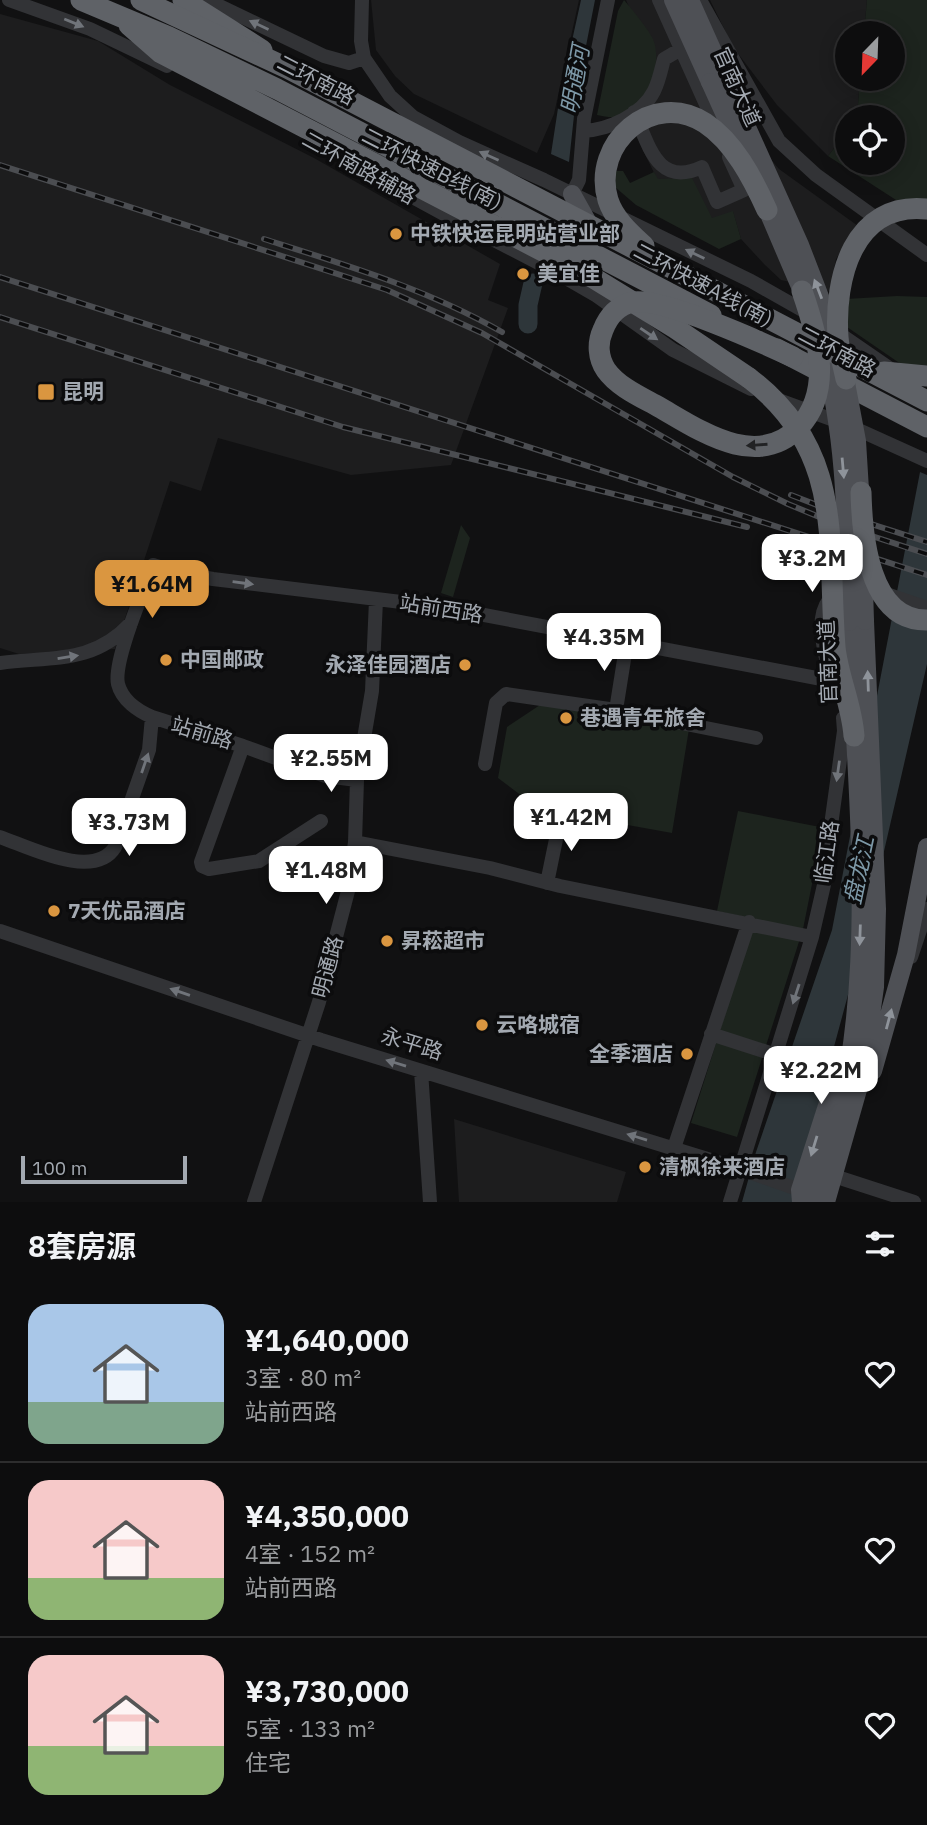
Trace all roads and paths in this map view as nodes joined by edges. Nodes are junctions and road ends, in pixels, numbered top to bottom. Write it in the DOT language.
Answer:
graph roads {
  1 [pos="9,0"];
  2 [pos="132,0"];
  3 [pos="141,0"];
  4 [pos="183,0"];
  5 [pos="206,0"];
  6 [pos="362,0"];
  7 [pos="608,0"];
  8 [pos="659,0"];
  9 [pos="673,0"];
  10 [pos="690,0"];
  11 [pos="700,0"];
  12 [pos="88,2"];
  13 [pos="681,50"];
  14 [pos="364,58"];
  15 [pos="317,84"];
  16 [pos="634,113"];
  17 [pos="583,131"];
  18 [pos="572,194"];
  19 [pos="927,209"];
  20 [pos="767,210"];
  21 [pos="470,221"];
  22 [pos="592,231"];
  23 [pos="509,234"];
  24 [pos="927,255"];
  25 [pos="532,259"];
  26 [pos="708,287"];
  27 [pos="802,291"];
  28 [pos="832,352"];
  29 [pos="793,357"];
  30 [pos="927,376"];
  31 [pos="848,383"];
  32 [pos="927,389"];
  33 [pos="927,403"];
  34 [pos="927,426"];
  35 [pos="927,438"];
  36 [pos="927,461"];
  37 [pos="861,492"];
  38 [pos="376,600"];
  39 [pos="927,608"];
  40 [pos="927,620"];
  41 [pos="134,621"];
  42 [pos="626,641"];
  43 [pos="0,663"];
  44 [pos="119,664"];
  45 [pos="832,681"];
  46 [pos="616,710"];
  47 [pos="152,718"];
  48 [pos="854,736"];
  49 [pos="756,738"];
  50 [pos="243,746"];
  51 [pos="485,764"];
  52 [pos="358,780"];
  53 [pos="561,815"];
  54 [pos="321,821"];
  55 [pos="0,837"];
  56 [pos="355,842"];
  57 [pos="927,847"];
  58 [pos="547,883"];
  59 [pos="927,909"];
  60 [pos="748,922"];
  61 [pos="924,928"];
  62 [pos="0,931"];
  63 [pos="812,937"];
  64 [pos="898,987"];
  65 [pos="711,1034"];
  66 [pos="308,1035"];
  67 [pos="862,1036"];
  68 [pos="776,1055"];
  69 [pos="421,1071"];
  70 [pos="674,1148"];
  71 [pos="744,1170"];
  72 [pos="827,1179"];
  73 [pos="803,1196"];
  74 [pos="254,1202"];
  75 [pos="430,1202"];
  76 [pos="730,1202"];
  77 [pos="826,1202"];
  78 [pos="914,1202"];
  1 -- 21 [label="street, 二环南路辅路, one-way"];
  2 -- 22 [label="main road, 二环南路"];
  3 -- 15 [label="highway, 二环快速A线(南), bridge"];
  4 -- 15 [label="highway, bridge"];
  14 -- 5 [label="street, one-way"];
  6 -- 14 [label="street"];
  7 -- 17 [label="street"];
  8 -- 13 [label="street"];
  9 -- 20 [label="main road, 官南大道, bridge"];
  31 -- 10 [label="main road, 官南大道, one-way, bridge"];
  11 -- 24 [label="street"];
  12 -- 21 [label="highway"];
  12 -- 29 [label="highway, 二环快速B线(南), bridge"];
  12 -- 34 [label="main road, 二环南路"];
  13 -- 16 [label="street"];
  13 -- 16 [label="street"];
  18 -- 14 [label="street, one-way"];
  15 -- 26 [label="highway, 二环快速A线(南), bridge"];
  16 -- 17 [label="street"];
  17 -- 18 [label="street"];
  18 -- 22 [label="main road"];
  32 -- 18 [label="street, one-way"];
  19 -- 31 [label="highway, bridge"];
  20 -- 26 [label="highway, bridge"];
  20 -- 27 [label="main road, 官南大道, bridge"];
  21 -- 23 [label="highway"];
  21 -- 25 [label="street, 二环南路辅路"];
  22 -- 33 [label="main road, 二环南路"];
  23 -- 25 [label="highway"];
  23 -- 48 [label="highway, bridge"];
  25 -- 36 [label="street, 二环南路辅路, one-way"];
  26 -- 28 [label="highway, 二环快速A线(南), bridge"];
  27 -- 29 [label="highway, one-way, bridge"];
  27 -- 48 [label="main road, 官南大道, one-way, bridge"];
  28 -- 30 [label="highway, bridge"];
  28 -- 33 [label="highway, 二环快速A线(南), bridge"];
  29 -- 31 [label="highway, 二环快速B线(南), bridge"];
  31 -- 34 [label="highway, 二环快速B线(南)"];
  31 -- 35 [label="highway"];
  31 -- 37 [label="main road, 官南大道, bridge"];
  37 -- 40 [label="highway, bridge"];
  67 -- 37 [label="main road, 官南大道, one-way, bridge"];
  41 -- 38 [label="street, 站前西路, one-way"];
  38 -- 42 [label="street, 站前西路"];
  38 -- 52 [label="street, 明通路"];
  39 -- 45 [label="street, 临江路"];
  43 -- 41 [label="street, one-way"];
  41 -- 44 [label="street, 站前西路"];
  42 -- 45 [label="street, 站前西路"];
  42 -- 46 [label="street"];
  44 -- 47 [label="street, 站前路"];
  45 -- 63 [label="street, 临江路, one-way"];
  46 -- 49 [label="street"];
  46 -- 51 [label="street"];
  47 -- 50 [label="street, 站前路"];
  55 -- 47 [label="street, one-way"];
  48 -- 67 [label="main road, 官南大道, one-way"];
  50 -- 52 [label="street, 站前路"];
  50 -- 54 [label="street"];
  52 -- 56 [label="street, 明通路"];
  53 -- 58 [label="street"];
  56 -- 58 [label="street"];
  56 -- 66 [label="street, 明通路"];
  57 -- 64 [label="main road"];
  58 -- 60 [label="street"];
  59 -- 61 [label="street"];
  60 -- 63 [label="street"];
  60 -- 65 [label="street"];
  61 -- 64 [label="street"];
  66 -- 62 [label="street, 永平路, one-way"];
  63 -- 68 [label="street, 临江路, one-way"];
  72 -- 64 [label="main road, one-way"];
  65 -- 68 [label="street"];
  65 -- 70 [label="street"];
  69 -- 66 [label="street, 永平路, one-way"];
  66 -- 74 [label="street, 明通路"];
  67 -- 72 [label="main road, 官南大道"];
  67 -- 72 [label="main road, 官南大道"];
  67 -- 73 [label="main road, one-way"];
  68 -- 71 [label="street, 临江路"];
  70 -- 69 [label="street, 永平路, one-way"];
  69 -- 75 [label="street"];
  70 -- 71 [label="street, 永平路"];
  71 -- 73 [label="street, 永平路"];
  71 -- 76 [label="street, 临江路"];
  72 -- 73 [label="main road"];
  72 -- 77 [label="main road"];
  72 -- 78 [label="street"];
}
